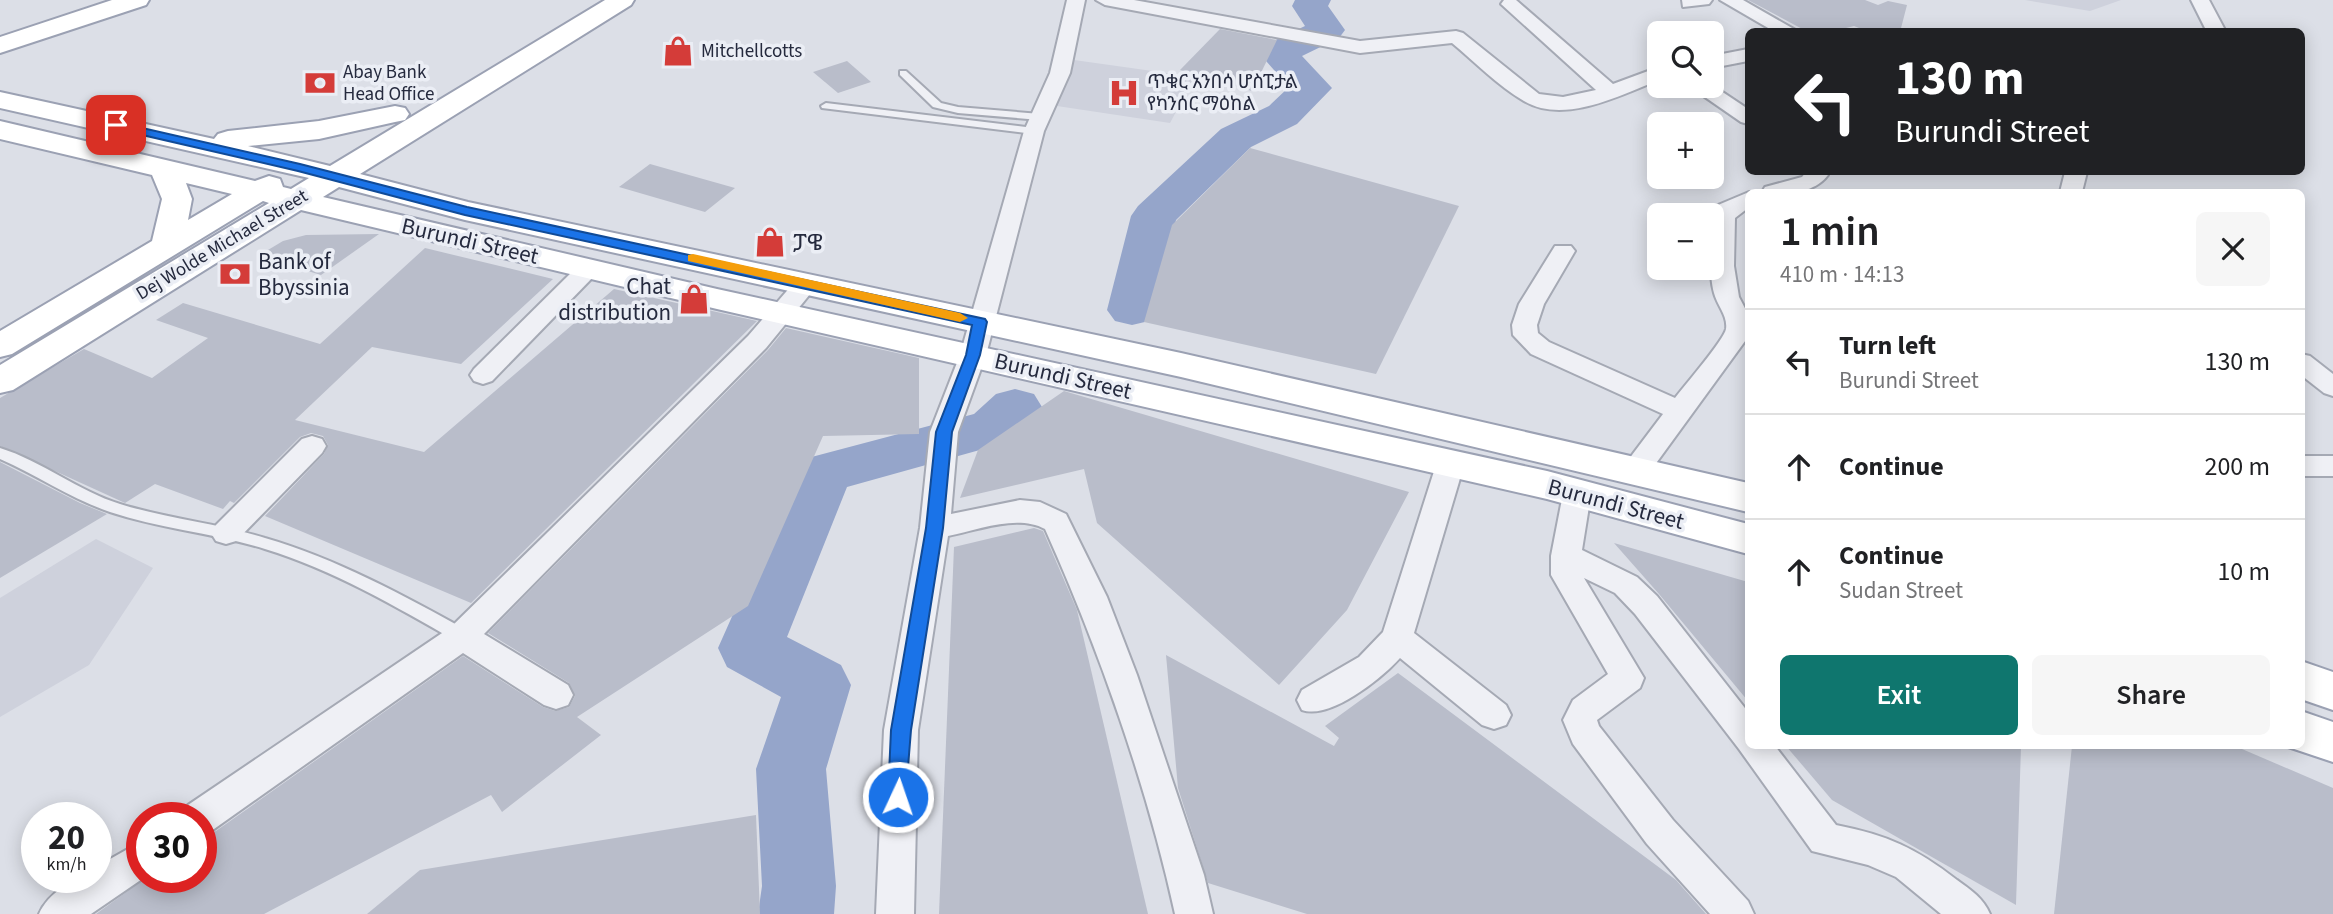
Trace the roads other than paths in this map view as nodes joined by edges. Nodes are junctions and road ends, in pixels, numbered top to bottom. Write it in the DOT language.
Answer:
graph roads {
  1 [pos="111,0"];
  2 [pos="137,0"];
  3 [pos="588,0"];
  4 [pos="622,0"];
  5 [pos="1076,0"];
  6 [pos="1105,0"];
  7 [pos="1729,0"];
  8 [pos="2200,0"];
  9 [pos="1510,4"];
  10 [pos="1782,28"];
  11 [pos="2215,28"];
  12 [pos="1,43"];
  13 [pos="1745,56"];
  14 [pos="1724,60"];
  15 [pos="903,74"];
  16 [pos="1647,78"];
  17 [pos="1610,92"];
  18 [pos="1717,98"];
  19 [pos="0,100"];
  20 [pos="826,106"];
  21 [pos="395,114"];
  22 [pos="1745,116"];
  23 [pos="1037,124"];
  24 [pos="0,130"];
  25 [pos="164,136"];
  26 [pos="196,143"];
  27 [pos="129,161"];
  28 [pos="300,167"];
  29 [pos="165,169"];
  30 [pos="1817,175"];
  31 [pos="334,178"];
  32 [pos="1784,189"];
  33 [pos="258,191"];
  34 [pos="1745,200"];
  35 [pos="295,201"];
  36 [pos="167,245"];
  37 [pos="1563,251"];
  38 [pos="588,269"];
  39 [pos="807,283"];
  40 [pos="781,313"];
  41 [pos="976,338"];
  42 [pos="0,346"];
  43 [pos="2305,365"];
  44 [pos="483,375"];
  45 [pos="0,381"];
  46 [pos="2333,387"];
  47 [pos="1681,411"];
  48 [pos="1350,423"];
  49 [pos="312,446"];
  50 [pos="0,453"];
  51 [pos="1450,465"];
  52 [pos="2305,466"];
  53 [pos="2333,466"];
  54 [pos="1636,470"];
  55 [pos="1577,494"];
  56 [pos="1745,497"];
  57 [pos="935,528"];
  58 [pos="226,533"];
  59 [pos="1745,538"];
  60 [pos="1566,556"];
  61 [pos="461,636"];
  62 [pos="1397,637"];
  63 [pos="2305,681"];
  64 [pos="2333,691"];
  65 [pos="556,695"];
  66 [pos="1314,700"];
  67 [pos="1494,715"];
  68 [pos="2305,732"];
  69 [pos="1745,733"];
  70 [pos="2333,742"];
  71 [pos="1757,749"];
  72 [pos="217,806"];
  73 [pos="126,869"];
  74 [pos="58,914"];
  75 [pos="895,914"];
  76 [pos="1194,914"];
  77 [pos="1735,914"];
  78 [pos="1971,914"];
  1 -- 12 [label="main road"];
  2 -- 12 [label="main road"];
  3 -- 21 [label="main road, Dej Wolde Michael Street"];
  4 -- 31 [label="main road, Dej Wolde Michael Street"];
  5 -- 23 [label="street"];
  6 -- 17 [label="street"];
  7 -- 10 [label="street"];
  8 -- 11 [label="street"];
  9 -- 17 [label="street"];
  13 -- 14 [label="street"];
  15 -- 23 [label="lane"];
  16 -- 17 [label="street"];
  18 -- 22 [label="street"];
  19 -- 25 [label="main road, Burundi Street"];
  20 -- 23 [label="lane"];
  21 -- 26 [label="main road"];
  21 -- 28 [label="main road, Dej Wolde Michael Street"];
  23 -- 41 [label="street"];
  24 -- 27 [label="main road, Burundi Street"];
  25 -- 26 [label="main road, Burundi Street"];
  25 -- 27 [label="main road"];
  26 -- 28 [label="main road, Burundi Street"];
  27 -- 29 [label="main road, Burundi Street"];
  28 -- 31 [label="main road, Burundi Street"];
  28 -- 33 [label="main road, Dej Wolde Michael Street"];
  29 -- 33 [label="main road, Burundi Street"];
  29 -- 36 [label="main road"];
  30 -- 32 [label="street"];
  31 -- 35 [label="main road, Dej Wolde Michael Street"];
  31 -- 39 [label="main road, Burundi Street"];
  33 -- 35 [label="main road, Burundi Street"];
  33 -- 36 [label="main road, Dej Wolde Michael Street"];
  34 -- 47 [label="street"];
  35 -- 38 [label="main road, Burundi Street"];
  35 -- 45 [label="main road, Dej Wolde Michael Street"];
  36 -- 42 [label="main road, Dej Wolde Michael Street"];
  37 -- 47 [label="street"];
  38 -- 40 [label="main road, Burundi Street"];
  38 -- 44 [label="street"];
  39 -- 40 [label="street"];
  39 -- 41 [label="main road, Burundi Street"];
  40 -- 41 [label="main road, Burundi Street"];
  40 -- 61 [label="street"];
  41 -- 48 [label="main road, Burundi Street"];
  41 -- 57 [label="street"];
  43 -- 46 [label="street"];
  47 -- 54 [label="street"];
  48 -- 51 [label="main road, Burundi Street"];
  48 -- 54 [label="main road, Burundi Street"];
  49 -- 58 [label="street"];
  50 -- 58 [label="lane"];
  51 -- 55 [label="main road, Burundi Street"];
  51 -- 62 [label="street"];
  52 -- 53 [label="street"];
  54 -- 56 [label="main road, Burundi Street"];
  55 -- 59 [label="main road, Burundi Street"];
  55 -- 60 [label="street"];
  57 -- 75 [label="street"];
  57 -- 76 [label="street"];
  58 -- 61 [label="lane"];
  60 -- 69 [label="street"];
  60 -- 77 [label="street"];
  61 -- 65 [label="street"];
  61 -- 72 [label="street"];
  62 -- 66 [label="street"];
  62 -- 67 [label="street"];
  63 -- 64 [label="main road"];
  68 -- 70 [label="main road"];
  71 -- 78 [label="street"];
  73 -- 74 [label="street"];
}
